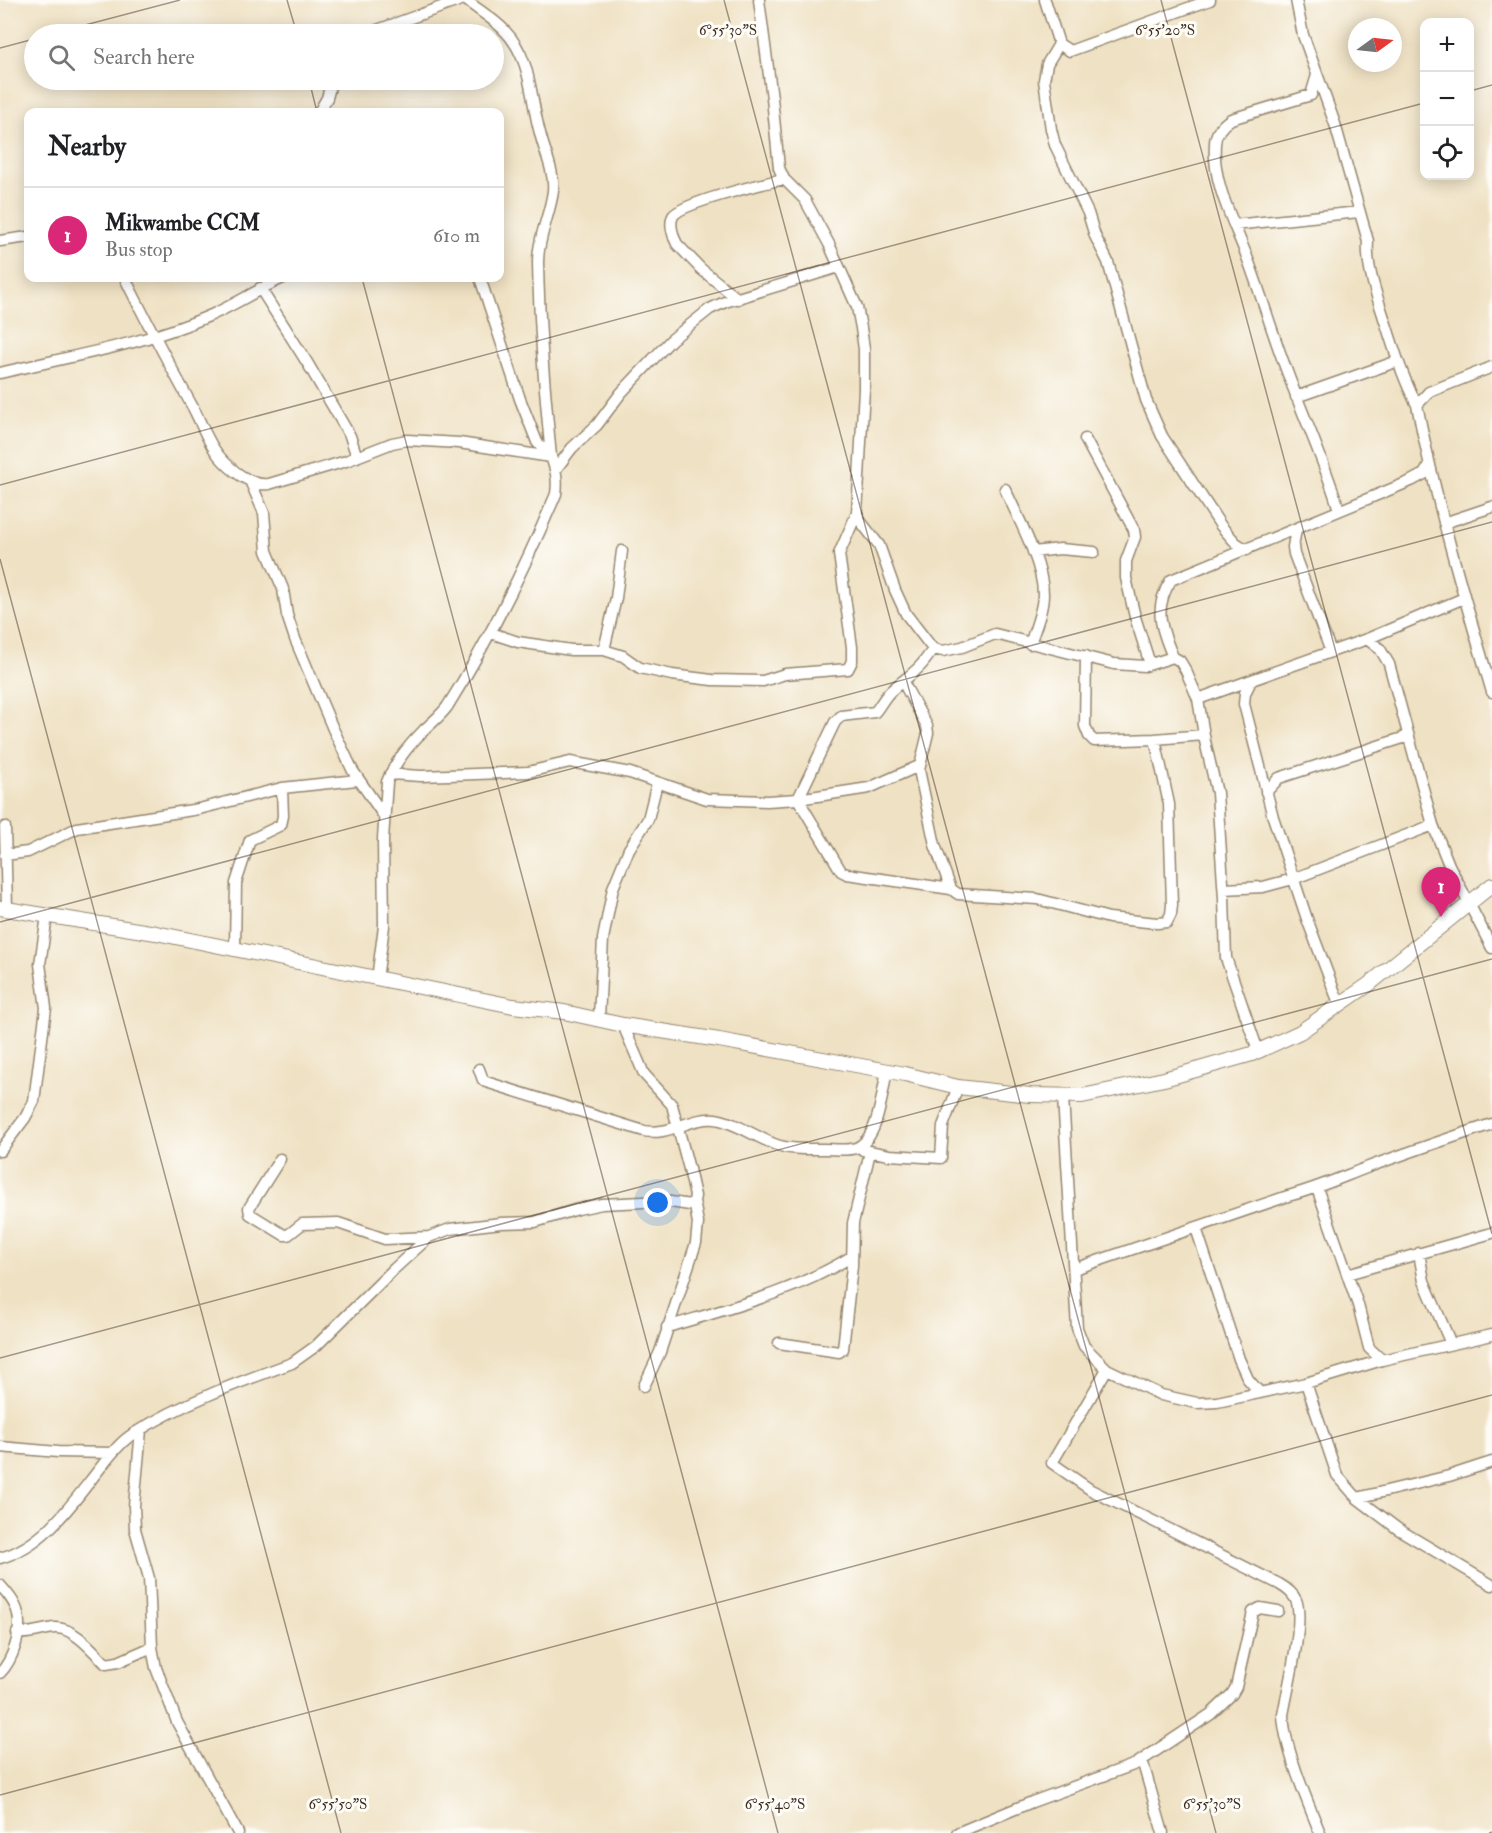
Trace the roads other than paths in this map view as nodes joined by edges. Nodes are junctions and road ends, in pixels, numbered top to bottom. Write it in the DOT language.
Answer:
graph roads {
  1 [pos="463,0"];
  2 [pos="759,0"];
  3 [pos="1045,0"];
  4 [pos="1210,0"];
  5 [pos="1296,0"];
  6 [pos="395,24"];
  7 [pos="496,24"];
  8 [pos="504,30"];
  9 [pos="1059,44"];
  10 [pos="1317,75"];
  11 [pos="329,90"];
  12 [pos="321,108"];
  13 [pos="784,179"];
  14 [pos="1359,212"];
  15 [pos="1234,225"];
  16 [pos="24,238"];
  17 [pos="0,241"];
  18 [pos="839,267"];
  19 [pos="127,282"];
  20 [pos="274,282"];
  21 [pos="481,282"];
  22 [pos="260,288"];
  23 [pos="738,299"];
  24 [pos="153,336"];
  25 [pos="1398,361"];
  26 [pos="1492,367"];
  27 [pos="0,374"];
  28 [pos="1296,397"];
  29 [pos="1417,405"];
  30 [pos="1085,439"];
  31 [pos="357,457"];
  32 [pos="550,457"];
  33 [pos="1429,466"];
  34 [pos="556,469"];
  35 [pos="251,483"];
  36 [pos="1005,489"];
  37 [pos="1492,507"];
  38 [pos="1339,510"];
  39 [pos="857,513"];
  40 [pos="1444,523"];
  41 [pos="1296,529"];
  42 [pos="1274,539"];
  43 [pos="1293,548"];
  44 [pos="1247,550"];
  45 [pos="622,551"];
  46 [pos="1033,552"];
  47 [pos="1094,552"];
  48 [pos="1464,598"];
  49 [pos="491,633"];
  50 [pos="1367,639"];
  51 [pos="1030,644"];
  52 [pos="933,649"];
  53 [pos="604,650"];
  54 [pos="1331,652"];
  55 [pos="1086,656"];
  56 [pos="1173,657"];
  57 [pos="1150,664"];
  58 [pos="1251,681"];
  59 [pos="903,682"];
  60 [pos="1229,689"];
  61 [pos="1492,692"];
  62 [pos="1198,699"];
  63 [pos="1244,704"];
  64 [pos="1203,735"];
  65 [pos="1409,736"];
  66 [pos="1155,740"];
  67 [pos="919,766"];
  68 [pos="390,774"];
  69 [pos="357,780"];
  70 [pos="657,783"];
  71 [pos="282,789"];
  72 [pos="1266,792"];
  73 [pos="798,799"];
  74 [pos="384,816"];
  75 [pos="1433,825"];
  76 [pos="5,827"];
  77 [pos="5,855"];
  78 [pos="1293,879"];
  79 [pos="1492,885"];
  80 [pos="951,889"];
  81 [pos="1224,889"];
  82 [pos="1469,902"];
  83 [pos="4,909"];
  84 [pos="47,916"];
  85 [pos="1492,948"];
  86 [pos="235,949"];
  87 [pos="377,979"];
  88 [pos="1340,1006"];
  89 [pos="599,1018"];
  90 [pos="623,1025"];
  91 [pos="1258,1051"];
  92 [pos="479,1069"];
  93 [pos="887,1070"];
  94 [pos="958,1087"];
  95 [pos="1063,1097"];
  96 [pos="1492,1124"];
  97 [pos="678,1127"];
  98 [pos="855,1149"];
  99 [pos="0,1151"];
  100 [pos="870,1152"];
  101 [pos="280,1159"];
  102 [pos="1317,1188"];
  103 [pos="694,1201"];
  104 [pos="1196,1228"];
  105 [pos="1492,1233"];
  106 [pos="429,1237"];
  107 [pos="1419,1253"];
  108 [pos="851,1257"];
  109 [pos="1074,1269"];
  110 [pos="1347,1274"];
  111 [pos="667,1327"];
  112 [pos="1492,1335"];
  113 [pos="779,1343"];
  114 [pos="1450,1344"];
  115 [pos="1370,1348"];
  116 [pos="1382,1360"];
  117 [pos="1362,1365"];
  118 [pos="1107,1369"];
  119 [pos="1306,1383"];
  120 [pos="644,1386"];
  121 [pos="1260,1393"];
  122 [pos="141,1430"];
  123 [pos="0,1447"];
  124 [pos="112,1453"];
  125 [pos="1492,1462"];
  126 [pos="1357,1498"];
  127 [pos="0,1558"];
  128 [pos="0,1585"];
  129 [pos="1492,1586"];
  130 [pos="1278,1611"];
  131 [pos="17,1633"];
  132 [pos="152,1647"];
  133 [pos="0,1673"];
  134 [pos="1142,1760"];
  135 [pos="238,1833"];
  136 [pos="957,1833"];
  137 [pos="1163,1833"];
  138 [pos="1320,1833"];
  1 -- 6 [label="street"];
  1 -- 7 [label="street"];
  2 -- 13 [label="street"];
  3 -- 9 [label="street"];
  4 -- 9 [label="street"];
  5 -- 10 [label="street"];
  8 -- 32 [label="street"];
  9 -- 44 [label="street"];
  10 -- 14 [label="street"];
  10 -- 15 [label="street"];
  11 -- 12 [label="street"];
  13 -- 18 [label="street"];
  13 -- 23 [label="street"];
  14 -- 15 [label="street"];
  14 -- 25 [label="street"];
  15 -- 28 [label="street"];
  16 -- 17 [label="street"];
  18 -- 23 [label="street"];
  18 -- 39 [label="street"];
  19 -- 24 [label="street"];
  20 -- 22 [label="street"];
  21 -- 32 [label="street"];
  22 -- 24 [label="street"];
  22 -- 31 [label="street"];
  23 -- 34 [label="street"];
  24 -- 27 [label="street"];
  24 -- 35 [label="street"];
  25 -- 28 [label="street"];
  25 -- 29 [label="street"];
  26 -- 29 [label="street"];
  28 -- 38 [label="street"];
  29 -- 33 [label="street"];
  30 -- 57 [label="street"];
  31 -- 32 [label="street"];
  31 -- 35 [label="street"];
  32 -- 34 [label="street"];
  33 -- 38 [label="street"];
  33 -- 40 [label="street"];
  34 -- 49 [label="street"];
  35 -- 69 [label="street"];
  36 -- 46 [label="street"];
  37 -- 40 [label="street"];
  38 -- 41 [label="street"];
  39 -- 52 [label="street"];
  39 -- 53 [label="street"];
  40 -- 48 [label="street"];
  41 -- 42 [label="street"];
  41 -- 43 [label="street"];
  42 -- 43 [label="street"];
  42 -- 44 [label="street"];
  43 -- 54 [label="street"];
  44 -- 56 [label="street"];
  45 -- 53 [label="street"];
  46 -- 47 [label="street"];
  46 -- 51 [label="street"];
  48 -- 50 [label="street"];
  48 -- 61 [label="street"];
  49 -- 53 [label="street"];
  49 -- 68 [label="street"];
  50 -- 54 [label="street"];
  50 -- 65 [label="street"];
  51 -- 52 [label="street"];
  51 -- 55 [label="street"];
  52 -- 59 [label="street"];
  54 -- 58 [label="street"];
  55 -- 57 [label="street"];
  55 -- 66 [label="street"];
  56 -- 57 [label="street"];
  56 -- 62 [label="street"];
  58 -- 60 [label="street"];
  58 -- 63 [label="street"];
  59 -- 67 [label="street"];
  59 -- 73 [label="street"];
  60 -- 62 [label="street"];
  60 -- 63 [label="street"];
  62 -- 64 [label="street"];
  63 -- 72 [label="street"];
  64 -- 66 [label="street"];
  64 -- 81 [label="street"];
  65 -- 72 [label="street"];
  65 -- 75 [label="street"];
  66 -- 80 [label="street"];
  67 -- 73 [label="street"];
  67 -- 80 [label="street"];
  68 -- 70 [label="street"];
  68 -- 74 [label="street"];
  69 -- 71 [label="street"];
  69 -- 74 [label="street"];
  70 -- 73 [label="street"];
  70 -- 89 [label="street"];
  71 -- 77 [label="street"];
  71 -- 86 [label="street"];
  72 -- 78 [label="street"];
  73 -- 80 [label="street"];
  74 -- 87 [label="street"];
  75 -- 78 [label="street"];
  75 -- 82 [label="street"];
  76 -- 77 [label="street"];
  77 -- 83 [label="street"];
  78 -- 81 [label="street"];
  78 -- 88 [label="street"];
  79 -- 82 [label="main road"];
  81 -- 91 [label="street"];
  82 -- 85 [label="street"];
  82 -- 88 [label="main road"];
  83 -- 84 [label="main road"];
  84 -- 86 [label="main road"];
  84 -- 99 [label="street"];
  86 -- 87 [label="main road"];
  87 -- 89 [label="main road"];
  88 -- 91 [label="main road"];
  89 -- 90 [label="main road"];
  90 -- 93 [label="main road"];
  90 -- 97 [label="street"];
  91 -- 95 [label="main road"];
  92 -- 97 [label="street"];
  93 -- 94 [label="main road"];
  93 -- 98 [label="street"];
  94 -- 95 [label="main road"];
  94 -- 100 [label="street"];
  95 -- 109 [label="street"];
  96 -- 102 [label="street"];
  97 -- 98 [label="street"];
  97 -- 103 [label="street"];
  98 -- 100 [label="street"];
  100 -- 108 [label="street"];
  101 -- 106 [label="street"];
  102 -- 104 [label="street"];
  102 -- 110 [label="street"];
  103 -- 106 [label="street"];
  103 -- 111 [label="street"];
  104 -- 109 [label="street"];
  104 -- 121 [label="street"];
  105 -- 107 [label="street"];
  106 -- 122 [label="street"];
  107 -- 110 [label="street"];
  107 -- 114 [label="street"];
  108 -- 111 [label="street"];
  108 -- 113 [label="street"];
  109 -- 118 [label="street"];
  110 -- 115 [label="street"];
  111 -- 120 [label="street"];
  112 -- 114 [label="street"];
  114 -- 116 [label="street"];
  115 -- 116 [label="street"];
  115 -- 117 [label="street"];
  116 -- 117 [label="street"];
  117 -- 119 [label="street"];
  118 -- 121 [label="street"];
  118 -- 138 [label="street"];
  119 -- 121 [label="street"];
  119 -- 126 [label="street"];
  122 -- 124 [label="street"];
  122 -- 132 [label="street"];
  123 -- 124 [label="street"];
  124 -- 127 [label="street"];
  125 -- 126 [label="street"];
  126 -- 129 [label="street"];
  128 -- 131 [label="street"];
  130 -- 134 [label="street"];
  131 -- 132 [label="street"];
  131 -- 133 [label="street"];
  132 -- 135 [label="street"];
  134 -- 136 [label="street"];
  134 -- 137 [label="street"];
}
